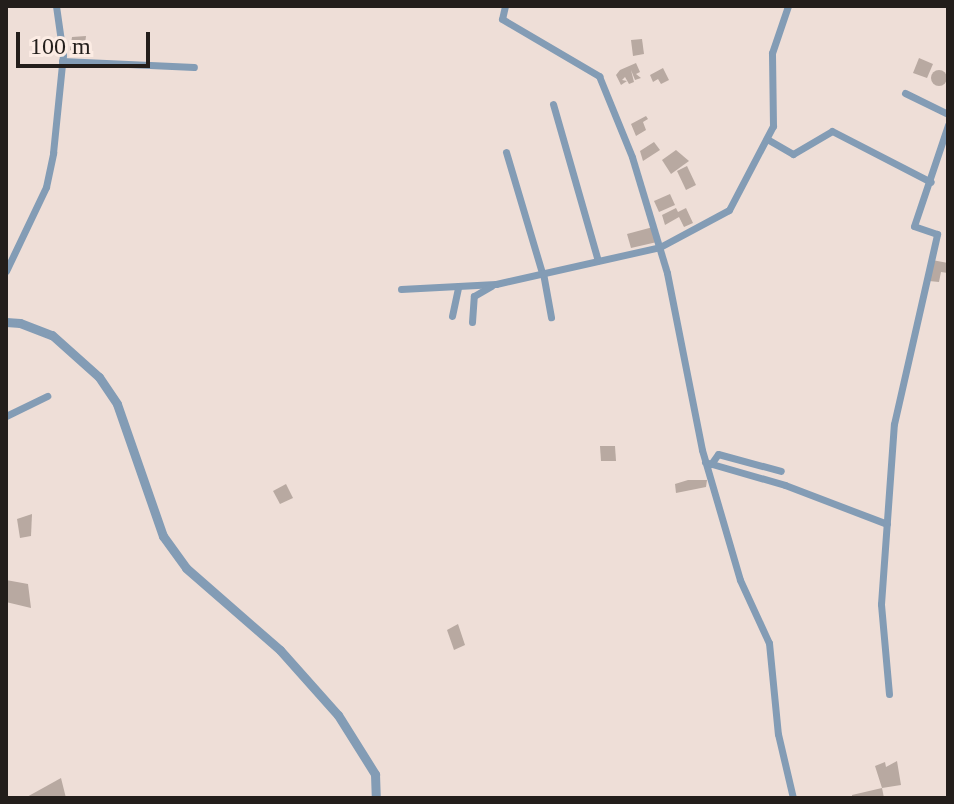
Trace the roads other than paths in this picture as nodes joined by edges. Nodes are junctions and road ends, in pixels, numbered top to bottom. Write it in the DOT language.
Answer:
graph roads {
  1 [pos="56,6"];
  2 [pos="505,6"];
  3 [pos="788,6"];
  4 [pos="62,61"];
  5 [pos="194,67"];
  6 [pos="905,93"];
  7 [pos="553,104"];
  8 [pos="948,114"];
  9 [pos="948,125"];
  10 [pos="767,139"];
  11 [pos="506,152"];
  12 [pos="931,182"];
  13 [pos="660,247"];
  14 [pos="598,261"];
  15 [pos="6,271"];
  16 [pos="542,273"];
  17 [pos="496,284"];
  18 [pos="458,287"];
  19 [pos="401,289"];
  20 [pos="452,316"];
  21 [pos="551,317"];
  22 [pos="6,322"];
  23 [pos="472,322"];
  24 [pos="47,396"];
  25 [pos="6,416"];
  26 [pos="708,463"];
  27 [pos="781,471"];
  28 [pos="887,524"];
  29 [pos="889,694"];
  30 [pos="376,798"];
  31 [pos="793,798"];
  1 -- 4 [label="street"];
  2 -- 13 [label="street"];
  3 -- 10 [label="street"];
  4 -- 5 [label="street"];
  4 -- 15 [label="street"];
  6 -- 8 [label="street"];
  7 -- 14 [label="street"];
  9 -- 12 [label="street"];
  10 -- 12 [label="street"];
  10 -- 13 [label="street"];
  11 -- 16 [label="street"];
  12 -- 28 [label="street"];
  13 -- 14 [label="street"];
  13 -- 26 [label="street"];
  14 -- 16 [label="street"];
  16 -- 17 [label="street"];
  16 -- 21 [label="street"];
  17 -- 18 [label="street"];
  17 -- 23 [label="street"];
  18 -- 19 [label="street"];
  18 -- 20 [label="street"];
  22 -- 30 [label="street"];
  24 -- 25 [label="street"];
  26 -- 27 [label="street"];
  26 -- 28 [label="street"];
  26 -- 31 [label="street"];
  28 -- 29 [label="street"];
}
